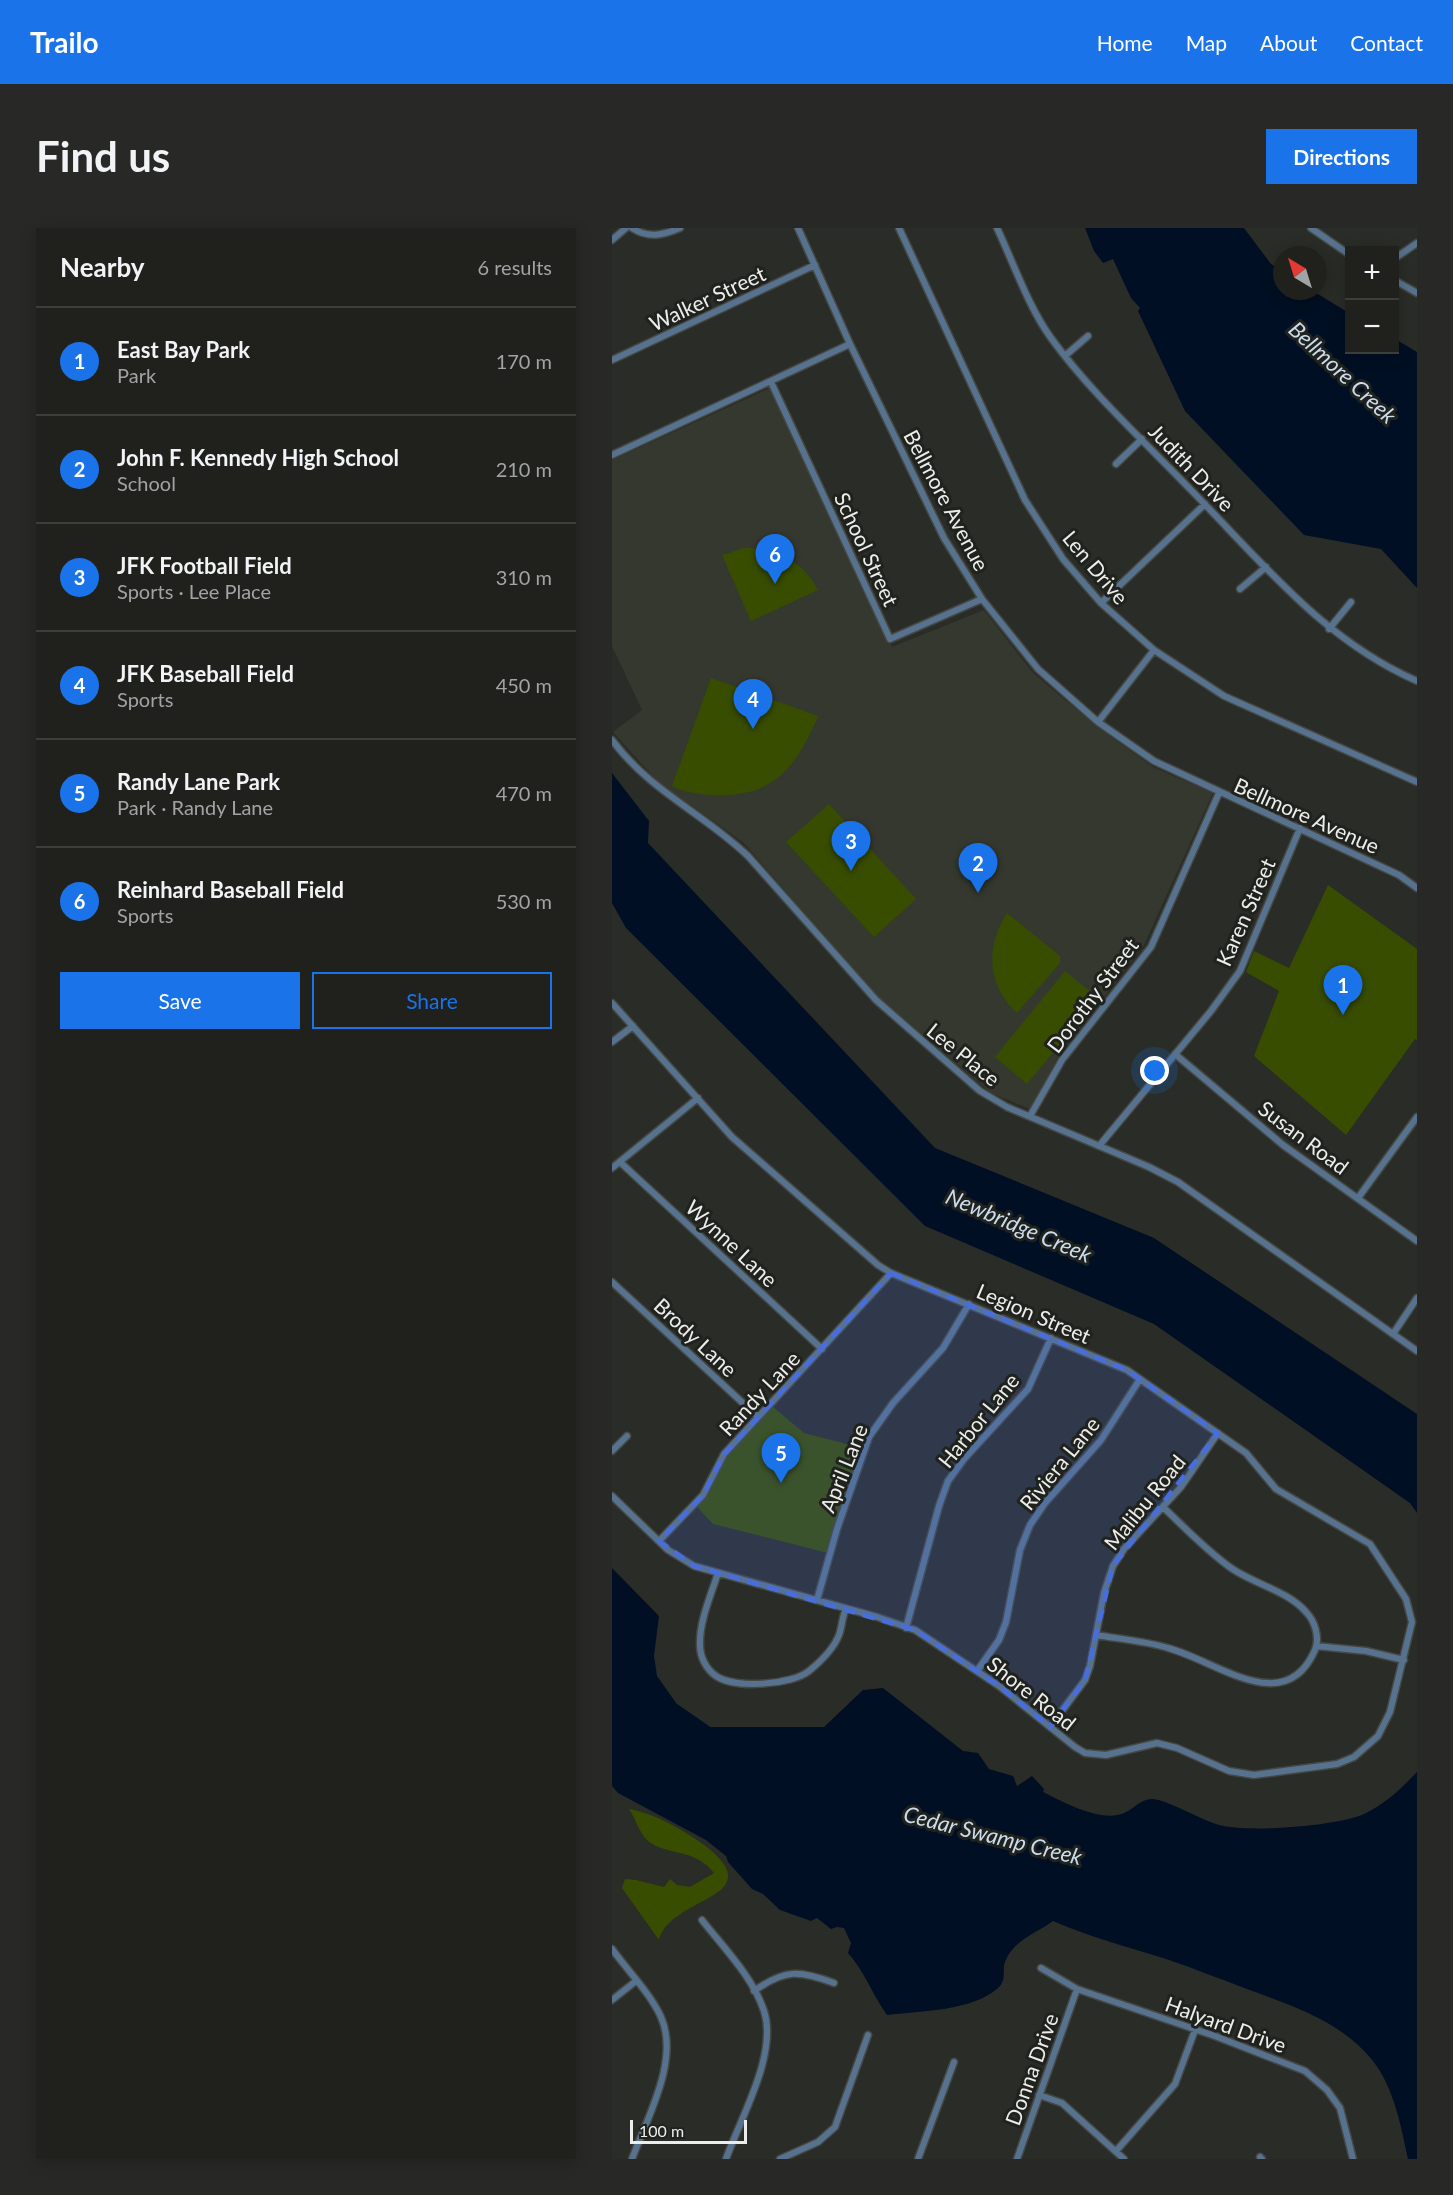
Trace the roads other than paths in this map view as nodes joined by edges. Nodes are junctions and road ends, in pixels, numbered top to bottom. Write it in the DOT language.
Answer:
graph roads {
  1 [pos="626,228"];
  2 [pos="632,228"];
  3 [pos="680,228"];
  4 [pos="798,228"];
  5 [pos="899,228"];
  6 [pos="997,228"];
  7 [pos="1311,228"];
  8 [pos="612,240"];
  9 [pos="1417,243"];
  10 [pos="1345,252"];
  11 [pos="1399,256"];
  12 [pos="815,265"];
  13 [pos="1399,282"];
  14 [pos="1417,292"];
  15 [pos="1088,336"];
  16 [pos="850,344"];
  17 [pos="1066,356"];
  18 [pos="612,360"];
  19 [pos="771,382"];
  20 [pos="1142,439"];
  21 [pos="612,455"];
  22 [pos="1116,464"];
  23 [pos="1204,504"];
  24 [pos="1266,567"];
  25 [pos="1240,589"];
  26 [pos="982,599"];
  27 [pos="1351,602"];
  28 [pos="1101,603"];
  29 [pos="1329,629"];
  30 [pos="1154,650"];
  31 [pos="1417,681"];
  32 [pos="1098,722"];
  33 [pos="612,740"];
  34 [pos="1417,782"];
  35 [pos="1219,793"];
  36 [pos="1300,828"];
  37 [pos="1417,888"];
  38 [pos="612,1003"];
  39 [pos="633,1026"];
  40 [pos="612,1042"];
  41 [pos="1175,1054"];
  42 [pos="698,1098"];
  43 [pos="1030,1116"];
  44 [pos="1417,1117"];
  45 [pos="1410,1126"];
  46 [pos="1417,1131"];
  47 [pos="1099,1146"];
  48 [pos="620,1162"];
  49 [pos="612,1168"];
  50 [pos="1358,1198"];
  51 [pos="1417,1241"];
  52 [pos="891,1273"];
  53 [pos="612,1282"];
  54 [pos="1417,1298"];
  55 [pos="969,1304"];
  56 [pos="1393,1334"];
  57 [pos="1051,1338"];
  58 [pos="822,1349"];
  59 [pos="1417,1351"];
  60 [pos="1140,1379"];
  61 [pos="758,1417"];
  62 [pos="1218,1433"];
  63 [pos="627,1436"];
  64 [pos="612,1451"];
  65 [pos="612,1496"];
  66 [pos="1163,1507"];
  67 [pos="659,1541"];
  68 [pos="718,1573"];
  69 [pos="817,1600"];
  70 [pos="846,1609"];
  71 [pos="906,1628"];
  72 [pos="1096,1635"];
  73 [pos="1316,1646"];
  74 [pos="1404,1660"];
  75 [pos="977,1671"];
  76 [pos="1050,1727"];
  77 [pos="702,1920"];
  78 [pos="612,1949"];
  79 [pos="1041,1968"];
  80 [pos="636,1981"];
  81 [pos="834,1983"];
  82 [pos="1077,1989"];
  83 [pos="754,1991"];
  84 [pos="612,2000"];
  85 [pos="1195,2030"];
  86 [pos="868,2035"];
  87 [pos="954,2062"];
  88 [pos="1039,2095"];
  89 [pos="1116,2151"];
  90 [pos="729,2158"];
  91 [pos="632,2159"];
  92 [pos="780,2159"];
  93 [pos="918,2159"];
  94 [pos="1017,2159"];
  95 [pos="1124,2159"];
  96 [pos="1353,2159"];
  1 -- 8 [label="street"];
  2 -- 3 [label="street"];
  4 -- 12 [label="street, Bellmore Avenue"];
  5 -- 28 [label="street, Len Drive"];
  6 -- 17 [label="street, Judith Drive"];
  7 -- 10 [label="street"];
  9 -- 11 [label="street"];
  12 -- 16 [label="street, Bellmore Avenue"];
  12 -- 18 [label="street, Walker Street"];
  13 -- 14 [label="street"];
  15 -- 17 [label="street"];
  16 -- 19 [label="street"];
  16 -- 26 [label="street, Bellmore Avenue"];
  17 -- 20 [label="street, Judith Drive"];
  19 -- 21 [label="street"];
  19 -- 26 [label="street, School Street"];
  20 -- 22 [label="street"];
  20 -- 23 [label="street, Judith Drive"];
  23 -- 24 [label="street, Judith Drive"];
  23 -- 28 [label="street"];
  24 -- 25 [label="street"];
  24 -- 29 [label="street, Judith Drive"];
  26 -- 32 [label="street, Bellmore Avenue"];
  27 -- 29 [label="street"];
  28 -- 30 [label="street, Len Drive"];
  29 -- 31 [label="street, Judith Drive"];
  30 -- 32 [label="street"];
  30 -- 34 [label="street, Len Drive"];
  32 -- 35 [label="street, Bellmore Avenue"];
  33 -- 43 [label="street, Lee Place"];
  35 -- 36 [label="street, Bellmore Avenue"];
  35 -- 43 [label="street, Dorothy Street"];
  36 -- 37 [label="street, Bellmore Avenue"];
  36 -- 41 [label="street, Karen Street"];
  38 -- 39 [label="street, Legion Street"];
  39 -- 40 [label="street"];
  39 -- 42 [label="street, Legion Street"];
  41 -- 47 [label="street, Karen Street"];
  41 -- 50 [label="street, Susan Road"];
  42 -- 48 [label="street"];
  42 -- 52 [label="street, Legion Street"];
  43 -- 47 [label="street, Lee Place"];
  44 -- 45 [label="street"];
  45 -- 46 [label="street"];
  45 -- 50 [label="street"];
  47 -- 56 [label="street, Lee Place"];
  48 -- 49 [label="street"];
  48 -- 58 [label="street, Wynne Lane"];
  50 -- 51 [label="street, Susan Road"];
  52 -- 55 [label="street, Legion Street"];
  52 -- 58 [label="street, Randy Lane"];
  53 -- 61 [label="street, Brody Lane"];
  54 -- 56 [label="street"];
  55 -- 57 [label="street, Legion Street"];
  55 -- 69 [label="street, April Lane"];
  56 -- 59 [label="street, Lee Place"];
  57 -- 60 [label="street, Legion Street"];
  57 -- 71 [label="street, Harbor Lane"];
  58 -- 61 [label="street, Randy Lane"];
  60 -- 62 [label="street, Legion Street"];
  60 -- 75 [label="street, Riviera Lane"];
  61 -- 67 [label="street, Randy Lane"];
  62 -- 66 [label="street, Malibu Road"];
  62 -- 74 [label="street, Legion Street"];
  63 -- 64 [label="street"];
  65 -- 67 [label="street, Shore Road"];
  66 -- 72 [label="street, Malibu Road"];
  66 -- 73 [label="street"];
  67 -- 68 [label="street, Shore Road"];
  68 -- 69 [label="street, Shore Road"];
  68 -- 70 [label="street"];
  69 -- 70 [label="street, Shore Road"];
  70 -- 71 [label="street, Shore Road"];
  71 -- 75 [label="street, Shore Road"];
  72 -- 73 [label="street"];
  72 -- 76 [label="street, Malibu Road"];
  73 -- 74 [label="street"];
  74 -- 76 [label="street, Shore Road"];
  75 -- 76 [label="street, Shore Road"];
  77 -- 83 [label="street"];
  78 -- 80 [label="street"];
  79 -- 82 [label="street, Halyard Drive"];
  80 -- 84 [label="street"];
  80 -- 91 [label="street"];
  81 -- 83 [label="street"];
  82 -- 85 [label="street, Halyard Drive"];
  82 -- 88 [label="street, Donna Drive"];
  83 -- 90 [label="street"];
  85 -- 89 [label="street"];
  85 -- 96 [label="street, Halyard Drive"];
  86 -- 92 [label="street"];
  87 -- 93 [label="street"];
  88 -- 89 [label="street"];
  88 -- 94 [label="street, Donna Drive"];
  89 -- 95 [label="street"];
}
